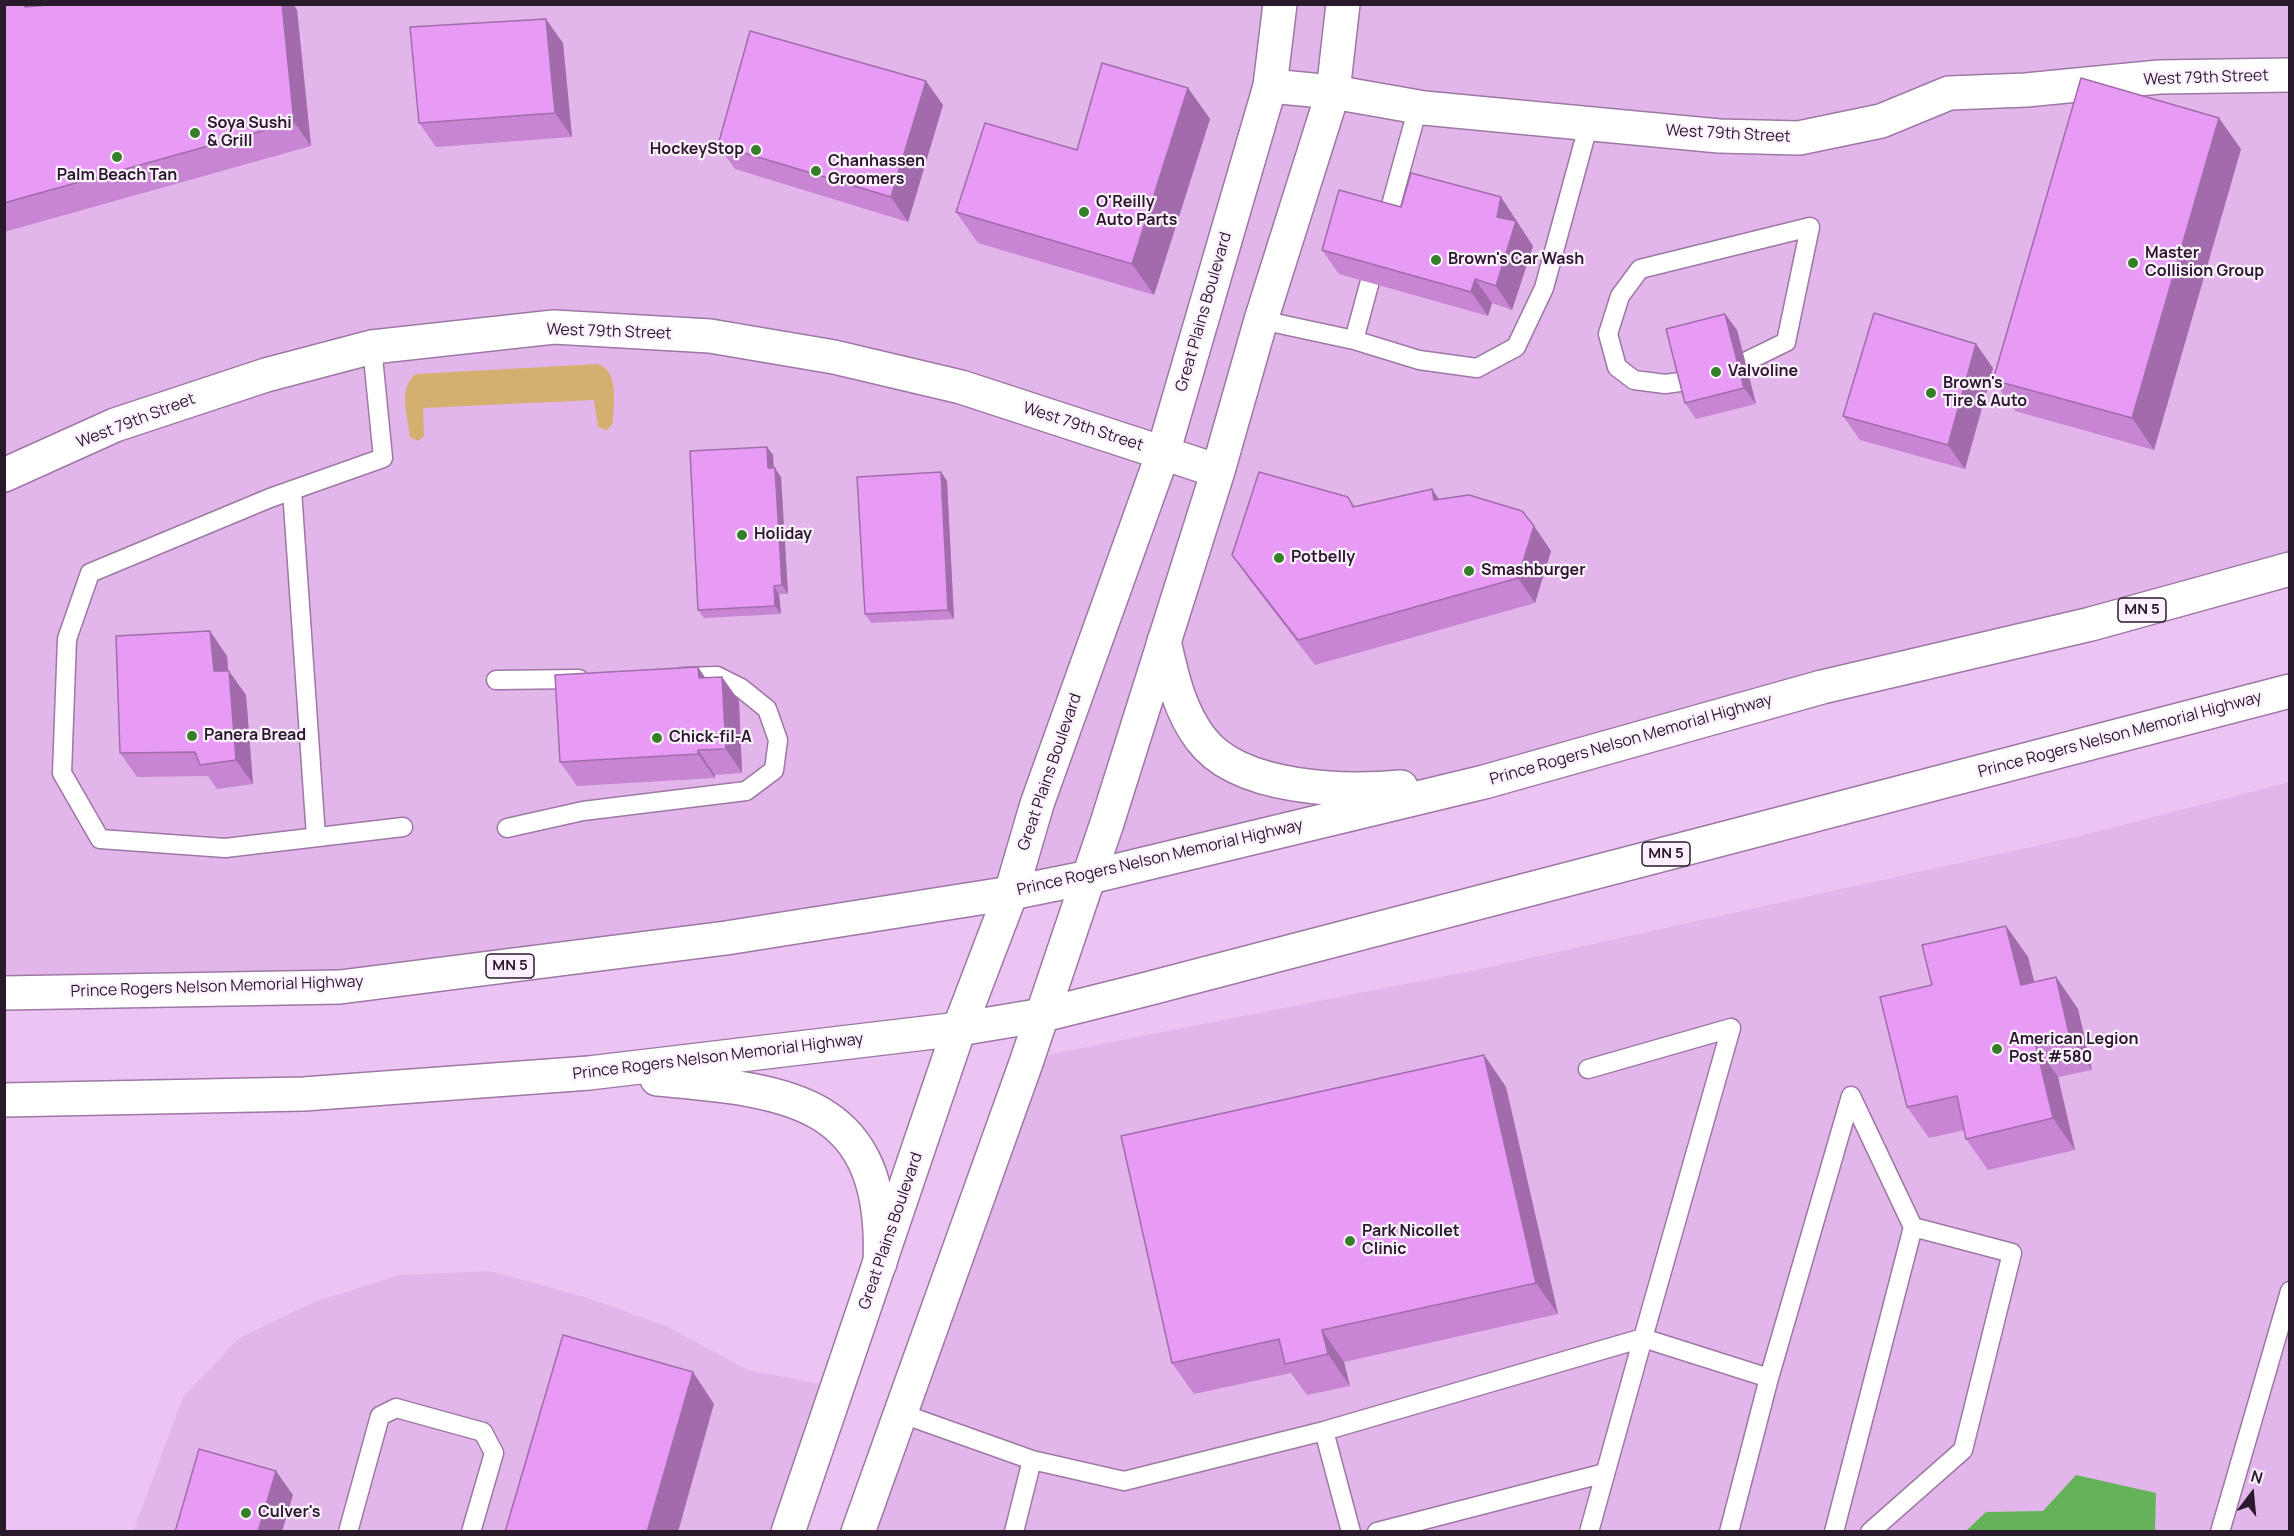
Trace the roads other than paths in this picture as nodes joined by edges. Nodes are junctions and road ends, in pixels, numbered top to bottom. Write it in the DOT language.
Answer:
graph roads {
  1 [pos="1280,4"];
  2 [pos="1343,4"];
  3 [pos="2289,75"];
  4 [pos="1270,86"];
  5 [pos="1333,92"];
  6 [pos="1418,107"];
  7 [pos="1589,123"];
  8 [pos="1261,320"];
  9 [pos="1354,339"];
  10 [pos="372,347"];
  11 [pos="1745,362"];
  12 [pos="1687,381"];
  13 [pos="1163,453"];
  14 [pos="1218,471"];
  15 [pos="4,475"];
  16 [pos="292,490"];
  17 [pos="2289,570"];
  18 [pos="1164,641"];
  19 [pos="668,677"];
  20 [pos="591,678"];
  21 [pos="496,680"];
  22 [pos="2289,691"];
  23 [pos="1484,782"];
  24 [pos="403,827"];
  25 [pos="507,828"];
  26 [pos="316,837"];
  27 [pos="1090,877"];
  28 [pos="1011,893"];
  29 [pos="4,993"];
  30 [pos="1043,1015"];
  31 [pos="959,1029"];
  32 [pos="1588,1070"];
  33 [pos="589,1073"];
  34 [pos="4,1100"];
  35 [pos="1913,1227"];
  36 [pos="880,1263"];
  37 [pos="2289,1291"];
  38 [pos="1644,1338"];
  39 [pos="1769,1378"];
  40 [pos="900,1413"];
  41 [pos="1324,1431"];
  42 [pos="1032,1460"];
  43 [pos="1605,1473"];
  44 [pos="348,1532"];
  45 [pos="471,1532"];
  46 [pos="788,1532"];
  47 [pos="858,1532"];
  48 [pos="1014,1532"];
  49 [pos="1351,1532"];
  50 [pos="1377,1532"];
  51 [pos="1589,1532"];
  52 [pos="1728,1532"];
  53 [pos="1834,1532"];
  54 [pos="1870,1532"];
  55 [pos="2220,1532"];
  1 -- 4 [label="street, Great Plains Boulevard"];
  2 -- 5 [label="street"];
  3 -- 7 [label="street, West 79th Street"];
  4 -- 5 [label="street, West 79th Street"];
  4 -- 13 [label="street, Great Plains Boulevard"];
  5 -- 6 [label="street, West 79th Street"];
  5 -- 8 [label="street"];
  6 -- 7 [label="street, West 79th Street"];
  6 -- 9 [label="lane"];
  7 -- 9 [label="lane"];
  8 -- 9 [label="lane"];
  8 -- 14 [label="street"];
  10 -- 13 [label="street, West 79th Street"];
  10 -- 15 [label="street, West 79th Street"];
  10 -- 16 [label="lane"];
  11 -- 12 [label="lane"];
  13 -- 14 [label="street, West 79th Street"];
  13 -- 28 [label="street, Great Plains Boulevard"];
  14 -- 18 [label="street"];
  16 -- 26 [label="lane"];
  16 -- 26 [label="lane"];
  17 -- 23 [label="street, Prince Rogers Nelson Memorial Highway / MN 5"];
  18 -- 23 [label="street"];
  18 -- 27 [label="street"];
  19 -- 25 [label="lane"];
  20 -- 21 [label="lane"];
  22 -- 30 [label="street, Prince Rogers Nelson Memorial Highway / MN 5"];
  23 -- 27 [label="street, Prince Rogers Nelson Memorial Highway / MN 5"];
  24 -- 26 [label="lane"];
  27 -- 28 [label="street, Prince Rogers Nelson Memorial Highway / MN 5"];
  27 -- 30 [label="street"];
  28 -- 29 [label="street, Prince Rogers Nelson Memorial Highway / MN 5"];
  28 -- 31 [label="street, Great Plains Boulevard"];
  30 -- 31 [label="street, Prince Rogers Nelson Memorial Highway / MN 5"];
  30 -- 40 [label="street"];
  31 -- 33 [label="street, Prince Rogers Nelson Memorial Highway / MN 5"];
  31 -- 36 [label="street, Great Plains Boulevard"];
  32 -- 38 [label="lane"];
  33 -- 34 [label="street, Prince Rogers Nelson Memorial Highway / MN 5"];
  33 -- 36 [label="street"];
  35 -- 39 [label="lane"];
  35 -- 53 [label="lane"];
  35 -- 54 [label="lane"];
  36 -- 46 [label="street, Great Plains Boulevard"];
  37 -- 55 [label="lane"];
  38 -- 39 [label="lane"];
  38 -- 41 [label="lane"];
  38 -- 43 [label="lane"];
  39 -- 52 [label="lane"];
  40 -- 42 [label="lane"];
  40 -- 47 [label="street"];
  41 -- 42 [label="lane"];
  41 -- 49 [label="lane"];
  42 -- 48 [label="lane"];
  43 -- 50 [label="lane"];
  43 -- 51 [label="lane"];
  44 -- 45 [label="lane"];
}
